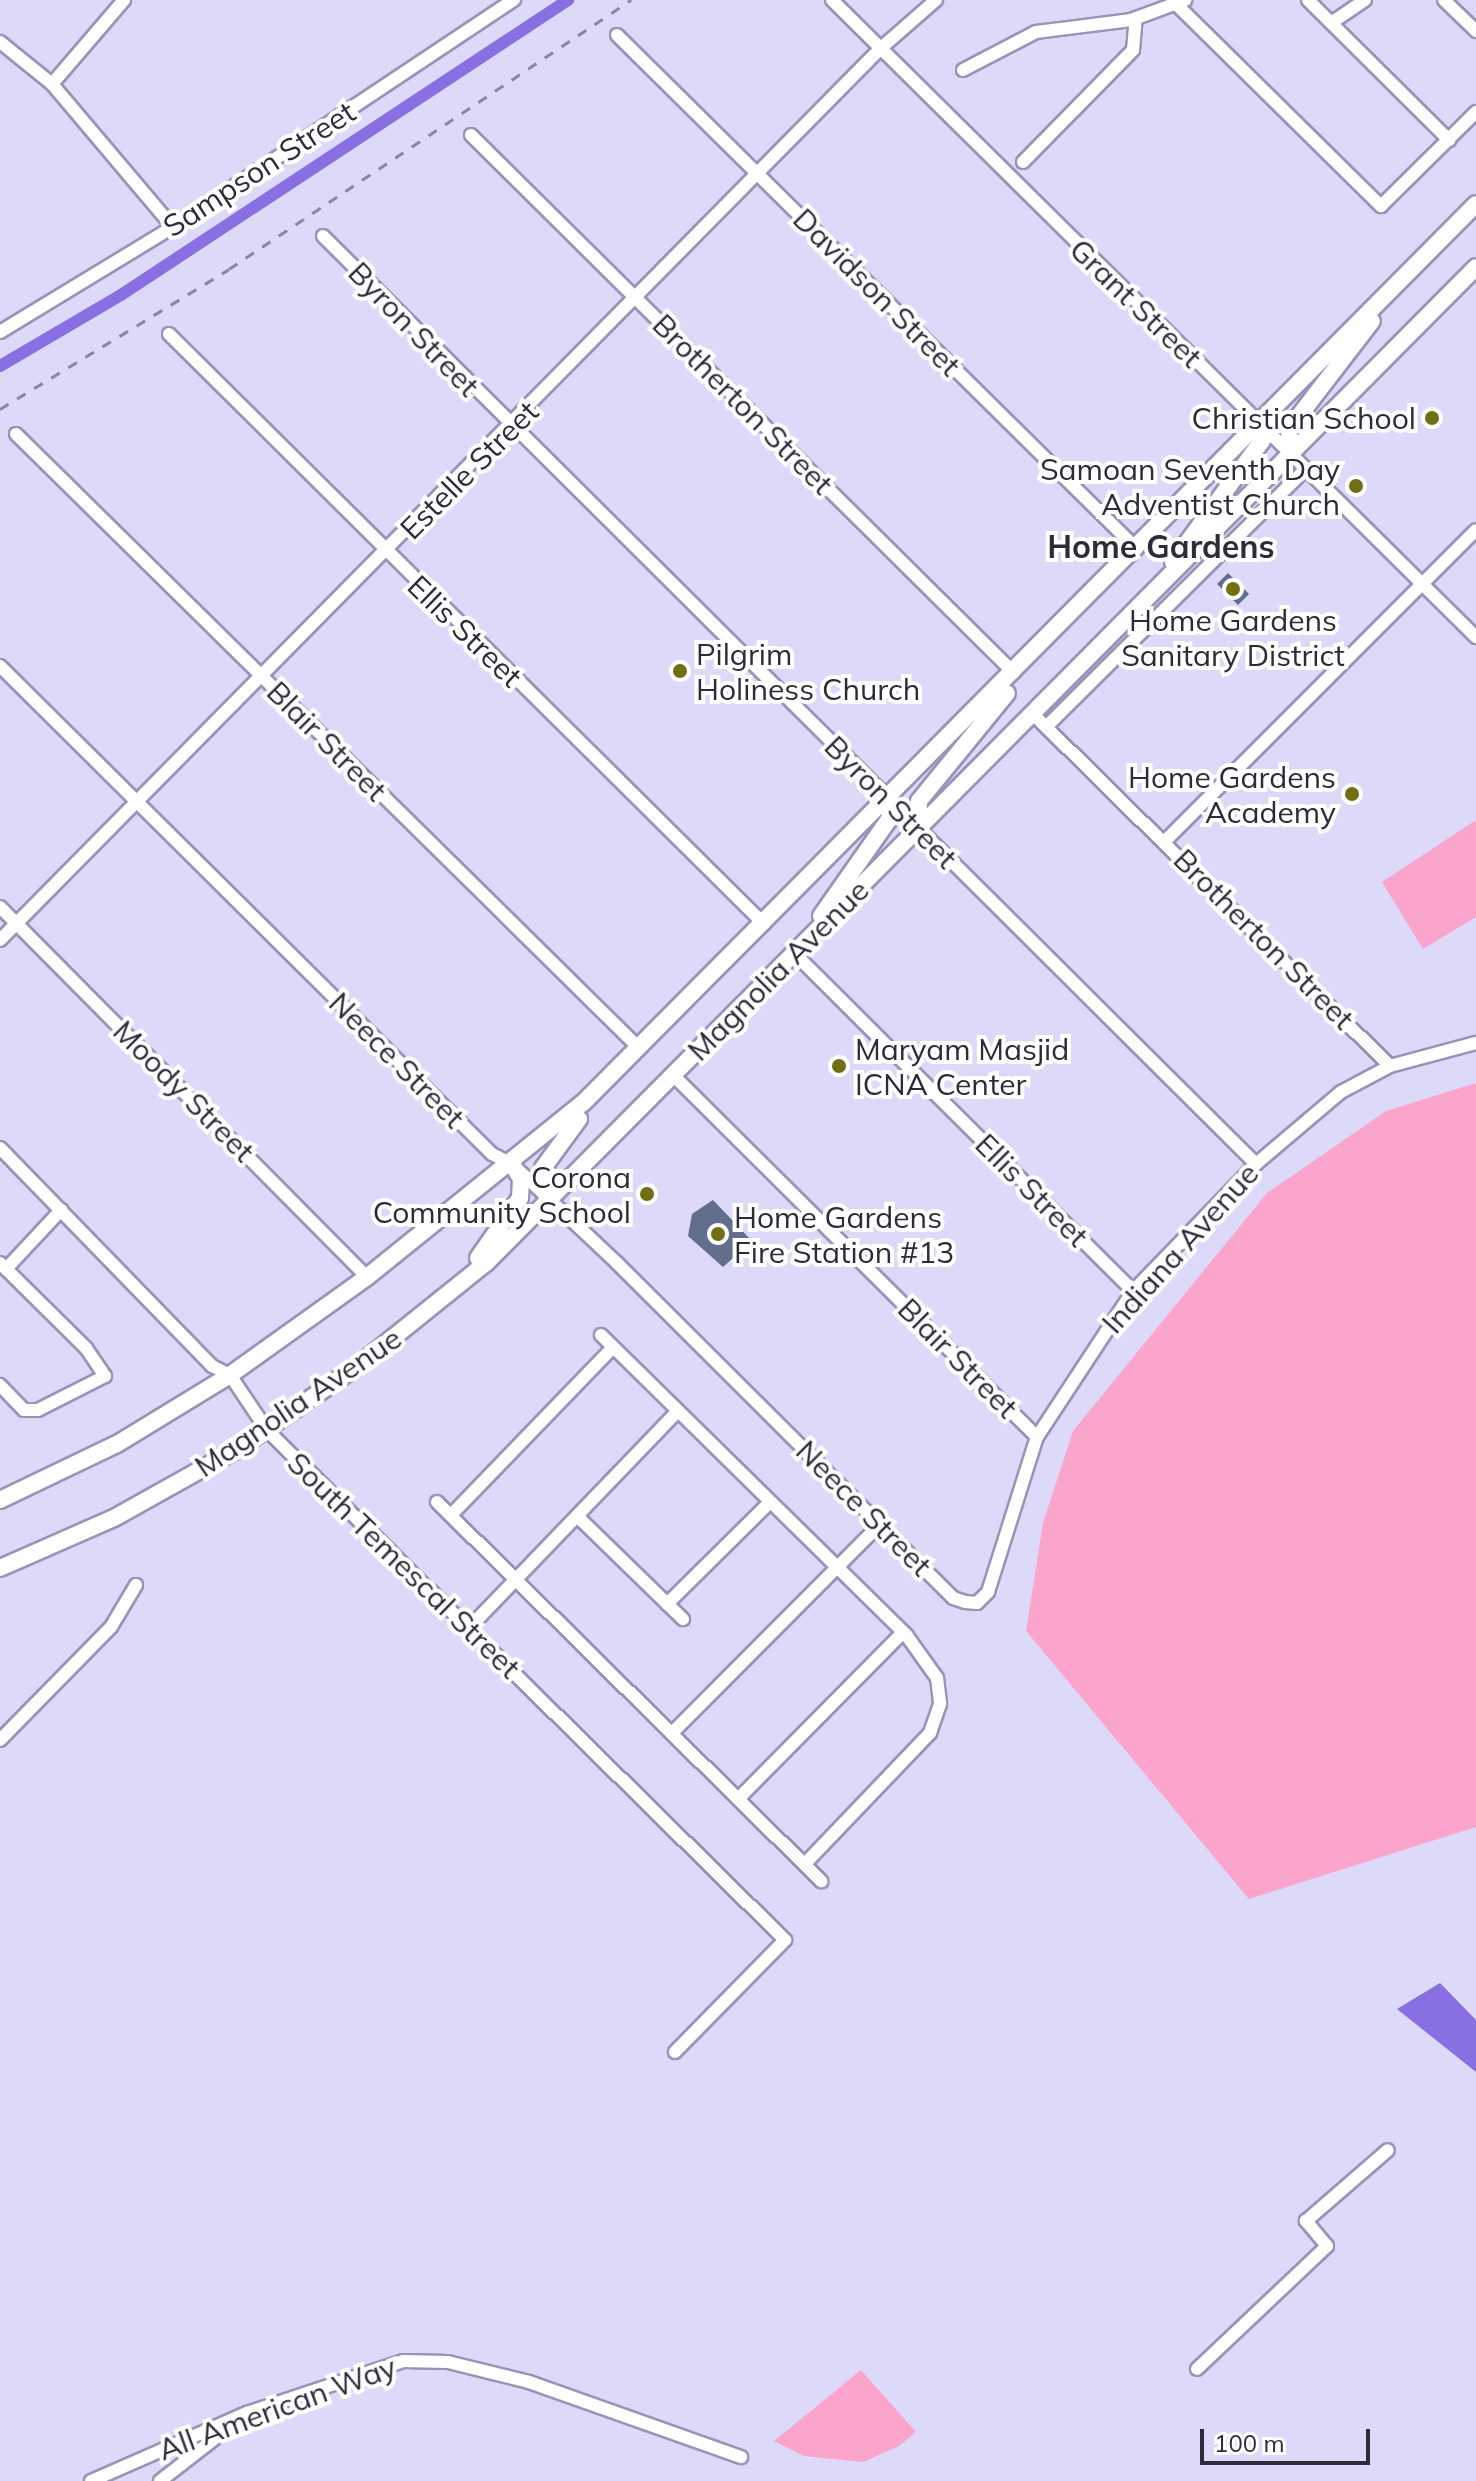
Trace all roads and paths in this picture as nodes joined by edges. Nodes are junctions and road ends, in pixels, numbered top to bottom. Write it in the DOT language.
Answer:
graph roads {
  1 [pos="124,0"];
  2 [pos="514,0"];
  3 [pos="832,0"];
  4 [pos="936,0"];
  5 [pos="1308,0"];
  6 [pos="1365,0"];
  7 [pos="1444,0"];
  8 [pos="1181,2"];
  9 [pos="1136,18"];
  10 [pos="1331,23"];
  11 [pos="1476,31"];
  12 [pos="617,35"];
  13 [pos="0,42"];
  14 [pos="881,48"];
  15 [pos="963,70"];
  16 [pos="52,84"];
  17 [pos="1476,112"];
  18 [pos="471,135"];
  19 [pos="1449,140"];
  20 [pos="1023,162"];
  21 [pos="759,176"];
  22 [pos="1476,204"];
  23 [pos="173,227"];
  24 [pos="323,236"];
  25 [pos="1414,266"];
  26 [pos="1476,267"];
  27 [pos="637,299"];
  28 [pos="0,332"];
  29 [pos="169,334"];
  30 [pos="1260,422"];
  31 [pos="511,428"];
  32 [pos="16,434"];
  33 [pos="1291,454"];
  34 [pos="1306,469"];
  35 [pos="1476,530"];
  36 [pos="1137,549"];
  37 [pos="387,553"];
  38 [pos="1422,585"];
  39 [pos="1141,605"];
  40 [pos="1476,637"];
  41 [pos="0,666"];
  42 [pos="1014,673"];
  43 [pos="264,679"];
  44 [pos="1033,714"];
  45 [pos="1046,727"];
  46 [pos="888,799"];
  47 [pos="138,803"];
  48 [pos="917,830"];
  49 [pos="1166,840"];
  50 [pos="0,907"];
  51 [pos="16,923"];
  52 [pos="764,924"];
  53 [pos="0,940"];
  54 [pos="795,954"];
  55 [pos="1476,1043"];
  56 [pos="639,1048"];
  57 [pos="1390,1066"];
  58 [pos="619,1069"];
  59 [pos="674,1076"];
  60 [pos="0,1148"];
  61 [pos="512,1164"];
  62 [pos="1256,1164"];
  63 [pos="547,1199"];
  64 [pos="61,1210"];
  65 [pos="3,1266"];
  66 [pos="367,1277"];
  67 [pos="454,1289"];
  68 [pos="1133,1291"];
  69 [pos="601,1335"];
  70 [pos="613,1347"];
  71 [pos="230,1375"];
  72 [pos="0,1385"];
  73 [pos="678,1411"];
  74 [pos="267,1430"];
  75 [pos="1037,1437"];
  76 [pos="0,1500"];
  77 [pos="437,1502"];
  78 [pos="770,1502"];
  79 [pos="451,1515"];
  80 [pos="577,1516"];
  81 [pos="869,1535"];
  82 [pos="836,1566"];
  83 [pos="0,1568"];
  84 [pos="516,1579"];
  85 [pos="136,1585"];
  86 [pos="977,1603"];
  87 [pos="667,1604"];
  88 [pos="683,1619"];
  89 [pos="469,1628"];
  90 [pos="903,1632"];
  91 [pos="672,1733"];
  92 [pos="0,1740"];
  93 [pos="738,1799"];
  94 [pos="805,1864"];
  95 [pos="821,1881"];
  96 [pos="675,2052"];
  97 [pos="1388,2150"];
  98 [pos="1197,2369"];
  99 [pos="247,2413"];
  100 [pos="741,2457"];
  101 [pos="91,2481"];
  102 [pos="160,2481"];
  1 -- 16 [label="street"];
  2 -- 23 [label="street, Sampson Street"];
  3 -- 14 [label="street, Grant Street"];
  4 -- 14 [label="street, Estelle Street"];
  5 -- 10 [label="street"];
  6 -- 10 [label="street"];
  7 -- 11 [label="street"];
  8 -- 9 [label="street"];
  8 -- 19 [label="street"];
  9 -- 15 [label="street"];
  9 -- 20 [label="street"];
  10 -- 19 [label="street"];
  12 -- 21 [label="street, Davidson Street"];
  13 -- 16 [label="street"];
  14 -- 21 [label="street, Estelle Street"];
  14 -- 30 [label="street, Grant Street"];
  16 -- 23 [label="street"];
  17 -- 19 [label="street"];
  18 -- 27 [label="street, Brotherton Street"];
  21 -- 27 [label="street, Estelle Street"];
  21 -- 36 [label="street, Davidson Street"];
  22 -- 25 [label="main road, Magnolia Avenue"];
  23 -- 28 [label="street, Sampson Street"];
  24 -- 31 [label="street, Byron Street"];
  25 -- 30 [label="main road, Magnolia Avenue"];
  25 -- 33 [label="main road"];
  26 -- 33 [label="main road, Magnolia Avenue"];
  27 -- 31 [label="street, Estelle Street"];
  27 -- 42 [label="street, Brotherton Street"];
  29 -- 37 [label="street, Ellis Street"];
  30 -- 33 [label="street, Grant Street"];
  30 -- 36 [label="main road, Magnolia Avenue"];
  30 -- 39 [label="main road"];
  31 -- 37 [label="street, Estelle Street"];
  31 -- 46 [label="street, Byron Street"];
  32 -- 43 [label="street, Blair Street"];
  33 -- 34 [label="street, Grant Street"];
  33 -- 39 [label="main road, Magnolia Avenue"];
  34 -- 38 [label="street, Grant Street"];
  34 -- 45 [label="street"];
  35 -- 38 [label="street"];
  36 -- 42 [label="main road, Magnolia Avenue"];
  37 -- 43 [label="street, Estelle Street"];
  37 -- 52 [label="street, Ellis Street"];
  38 -- 40 [label="street, Grant Street"];
  38 -- 49 [label="street"];
  39 -- 44 [label="main road, Magnolia Avenue"];
  41 -- 47 [label="street, Neece Street"];
  42 -- 46 [label="main road, Magnolia Avenue"];
  42 -- 48 [label="main road"];
  43 -- 47 [label="street, Estelle Street"];
  43 -- 56 [label="street, Blair Street"];
  44 -- 45 [label="street, Brotherton Street"];
  44 -- 48 [label="main road, Magnolia Avenue"];
  45 -- 49 [label="street, Brotherton Street"];
  46 -- 48 [label="street, Byron Street"];
  46 -- 52 [label="main road, Magnolia Avenue"];
  46 -- 54 [label="main road"];
  47 -- 51 [label="street, Estelle Street"];
  47 -- 61 [label="street, Neece Street"];
  48 -- 54 [label="main road, Magnolia Avenue"];
  48 -- 62 [label="street, Byron Street"];
  49 -- 57 [label="street, Brotherton Street"];
  50 -- 51 [label="street, Moody Street"];
  51 -- 53 [label="street, Estelle Street"];
  51 -- 66 [label="street, Moody Street"];
  52 -- 56 [label="main road, Magnolia Avenue"];
  54 -- 59 [label="main road, Magnolia Avenue"];
  54 -- 68 [label="street, Ellis Street"];
  55 -- 57 [label="street, Indiana Avenue"];
  56 -- 58 [label="main road, Magnolia Avenue"];
  57 -- 62 [label="street, Indiana Avenue"];
  58 -- 61 [label="main road, Magnolia Avenue"];
  58 -- 63 [label="main road"];
  59 -- 63 [label="main road, Magnolia Avenue"];
  59 -- 75 [label="street, Blair Street"];
  60 -- 64 [label="street, South Temescal Street"];
  61 -- 63 [label="street, Neece Street"];
  61 -- 66 [label="main road, Magnolia Avenue"];
  61 -- 67 [label="main road"];
  62 -- 68 [label="street, Indiana Avenue"];
  63 -- 67 [label="main road, Magnolia Avenue"];
  63 -- 86 [label="street, Neece Street"];
  64 -- 65 [label="street"];
  64 -- 71 [label="street, South Temescal Street"];
  65 -- 72 [label="street"];
  66 -- 71 [label="main road, Magnolia Avenue"];
  67 -- 74 [label="main road, Magnolia Avenue"];
  68 -- 75 [label="street, Indiana Avenue"];
  69 -- 70 [label="street"];
  70 -- 73 [label="street"];
  70 -- 79 [label="street"];
  71 -- 74 [label="street, South Temescal Street"];
  71 -- 76 [label="main road, Magnolia Avenue"];
  73 -- 78 [label="street"];
  73 -- 80 [label="street"];
  74 -- 83 [label="main road, Magnolia Avenue"];
  74 -- 89 [label="street, South Temescal Street"];
  75 -- 86 [label="street, Indiana Avenue"];
  77 -- 79 [label="street"];
  78 -- 82 [label="street"];
  78 -- 87 [label="street"];
  79 -- 84 [label="street"];
  80 -- 84 [label="street"];
  80 -- 87 [label="street"];
  81 -- 82 [label="street"];
  82 -- 90 [label="street"];
  82 -- 91 [label="street"];
  84 -- 89 [label="street"];
  84 -- 91 [label="street"];
  85 -- 92 [label="street"];
  87 -- 88 [label="street"];
  89 -- 96 [label="street, South Temescal Street"];
  90 -- 93 [label="street"];
  90 -- 94 [label="street"];
  91 -- 93 [label="street"];
  93 -- 94 [label="street"];
  94 -- 95 [label="street"];
  97 -- 98 [label="street"];
  99 -- 100 [label="street, All American Way"];
  99 -- 101 [label="street, All American Way"];
  99 -- 102 [label="street"];
}
